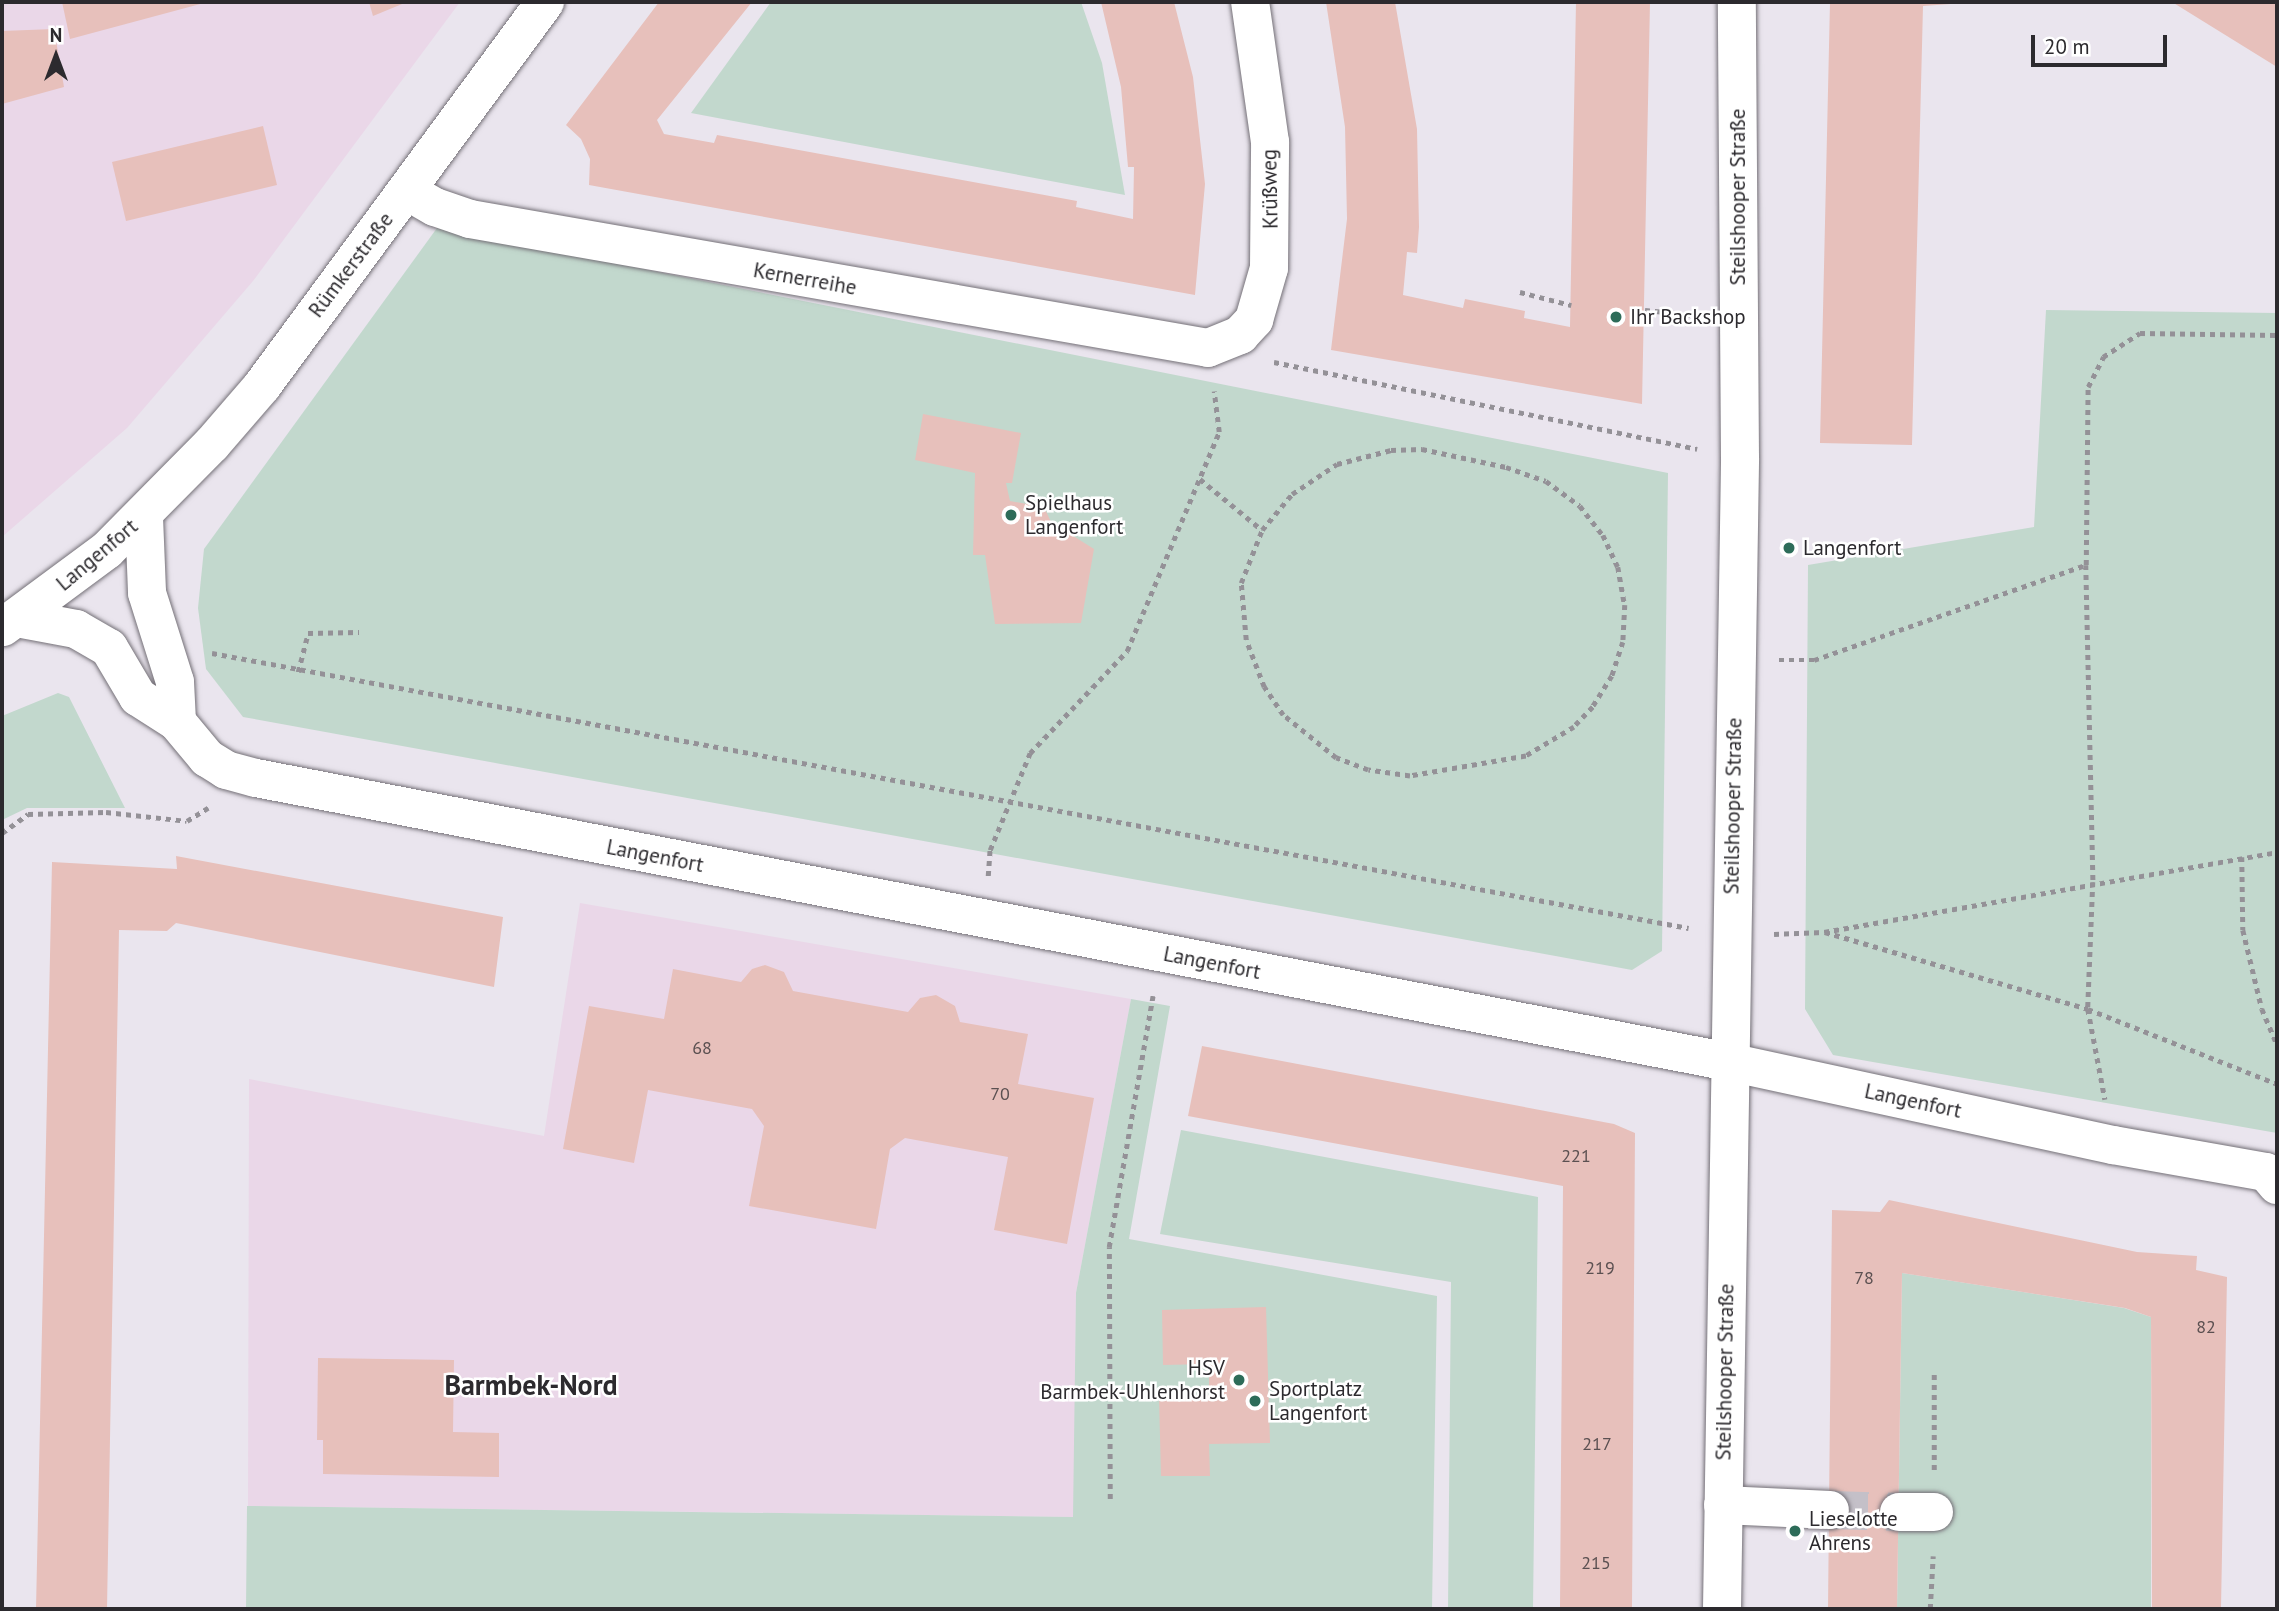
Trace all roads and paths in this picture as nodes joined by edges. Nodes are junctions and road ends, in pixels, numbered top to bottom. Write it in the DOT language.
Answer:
graph roads {
  1 [pos="545,2"];
  2 [pos="1250,2"];
  3 [pos="1737,2"];
  4 [pos="407,191"];
  5 [pos="1520,292"];
  6 [pos="1571,305"];
  7 [pos="1645,310"];
  8 [pos="1739,319"];
  9 [pos="2277,335"];
  10 [pos="1208,348"];
  11 [pos="1740,458"];
  12 [pos="1200,479"];
  13 [pos="144,517"];
  14 [pos="1262,530"];
  15 [pos="2086,565"];
  16 [pos="10,623"];
  17 [pos="359,632"];
  18 [pos="204,651"];
  19 [pos="1736,661"];
  20 [pos="298,672"];
  21 [pos="177,722"];
  22 [pos="256,778"];
  23 [pos="1012,804"];
  24 [pos="2,833"];
  25 [pos="2277,852"];
  26 [pos="2242,857"];
  27 [pos="2093,882"];
  28 [pos="985,919"];
  29 [pos="1731,936"];
  30 [pos="1161,954"];
  31 [pos="2088,1009"];
  32 [pos="2277,1044"];
  33 [pos="1729,1062"];
  34 [pos="2277,1084"];
  35 [pos="2113,1145"];
  36 [pos="2272,1179"];
  37 [pos="1110,1499"];
  38 [pos="1723,1506"];
  39 [pos="1830,1510"];
  40 [pos="1722,1609"];
  1 -- 4 [label="street, Rümkerstraße"];
  2 -- 10 [label="street, Krüßweg"];
  3 -- 8 [label="street, Steilshooper Straße"];
  4 -- 10 [label="street, Kernerreihe"];
  4 -- 13 [label="street, Rümkerstraße"];
  5 -- 6 [label="path"];
  7 -- 8 [label="path"];
  8 -- 11 [label="street, Steilshooper Straße"];
  9 -- 15 [label="path"];
  10 -- 11 [label="path"];
  10 -- 12 [label="path"];
  11 -- 19 [label="street, Steilshooper Straße"];
  12 -- 14 [label="path"];
  12 -- 23 [label="path"];
  13 -- 16 [label="street, Langenfort"];
  13 -- 21 [label="street, Langenfort"];
  14 -- 14 [label="path"];
  15 -- 19 [label="path"];
  15 -- 27 [label="path"];
  16 -- 21 [label="street, Langenfort"];
  17 -- 20 [label="path"];
  18 -- 20 [label="path"];
  19 -- 29 [label="street, Steilshooper Straße"];
  20 -- 23 [label="path"];
  21 -- 22 [label="street, Langenfort"];
  22 -- 24 [label="path"];
  22 -- 28 [label="street, Langenfort"];
  23 -- 28 [label="path"];
  23 -- 29 [label="path"];
  25 -- 26 [label="path"];
  26 -- 27 [label="path"];
  26 -- 32 [label="path"];
  27 -- 31 [label="path"];
  27 -- 31 [label="path"];
  28 -- 30 [label="street, Langenfort"];
  29 -- 33 [label="street, Steilshooper Straße"];
  30 -- 33 [label="street, Langenfort"];
  30 -- 37 [label="path"];
  31 -- 34 [label="path"];
  31 -- 35 [label="path"];
  33 -- 35 [label="street, Langenfort"];
  33 -- 38 [label="street, Steilshooper Straße"];
  35 -- 36 [label="street, Langenfort"];
  38 -- 39 [label="street"];
  38 -- 40 [label="street, Steilshooper Straße"];
}
